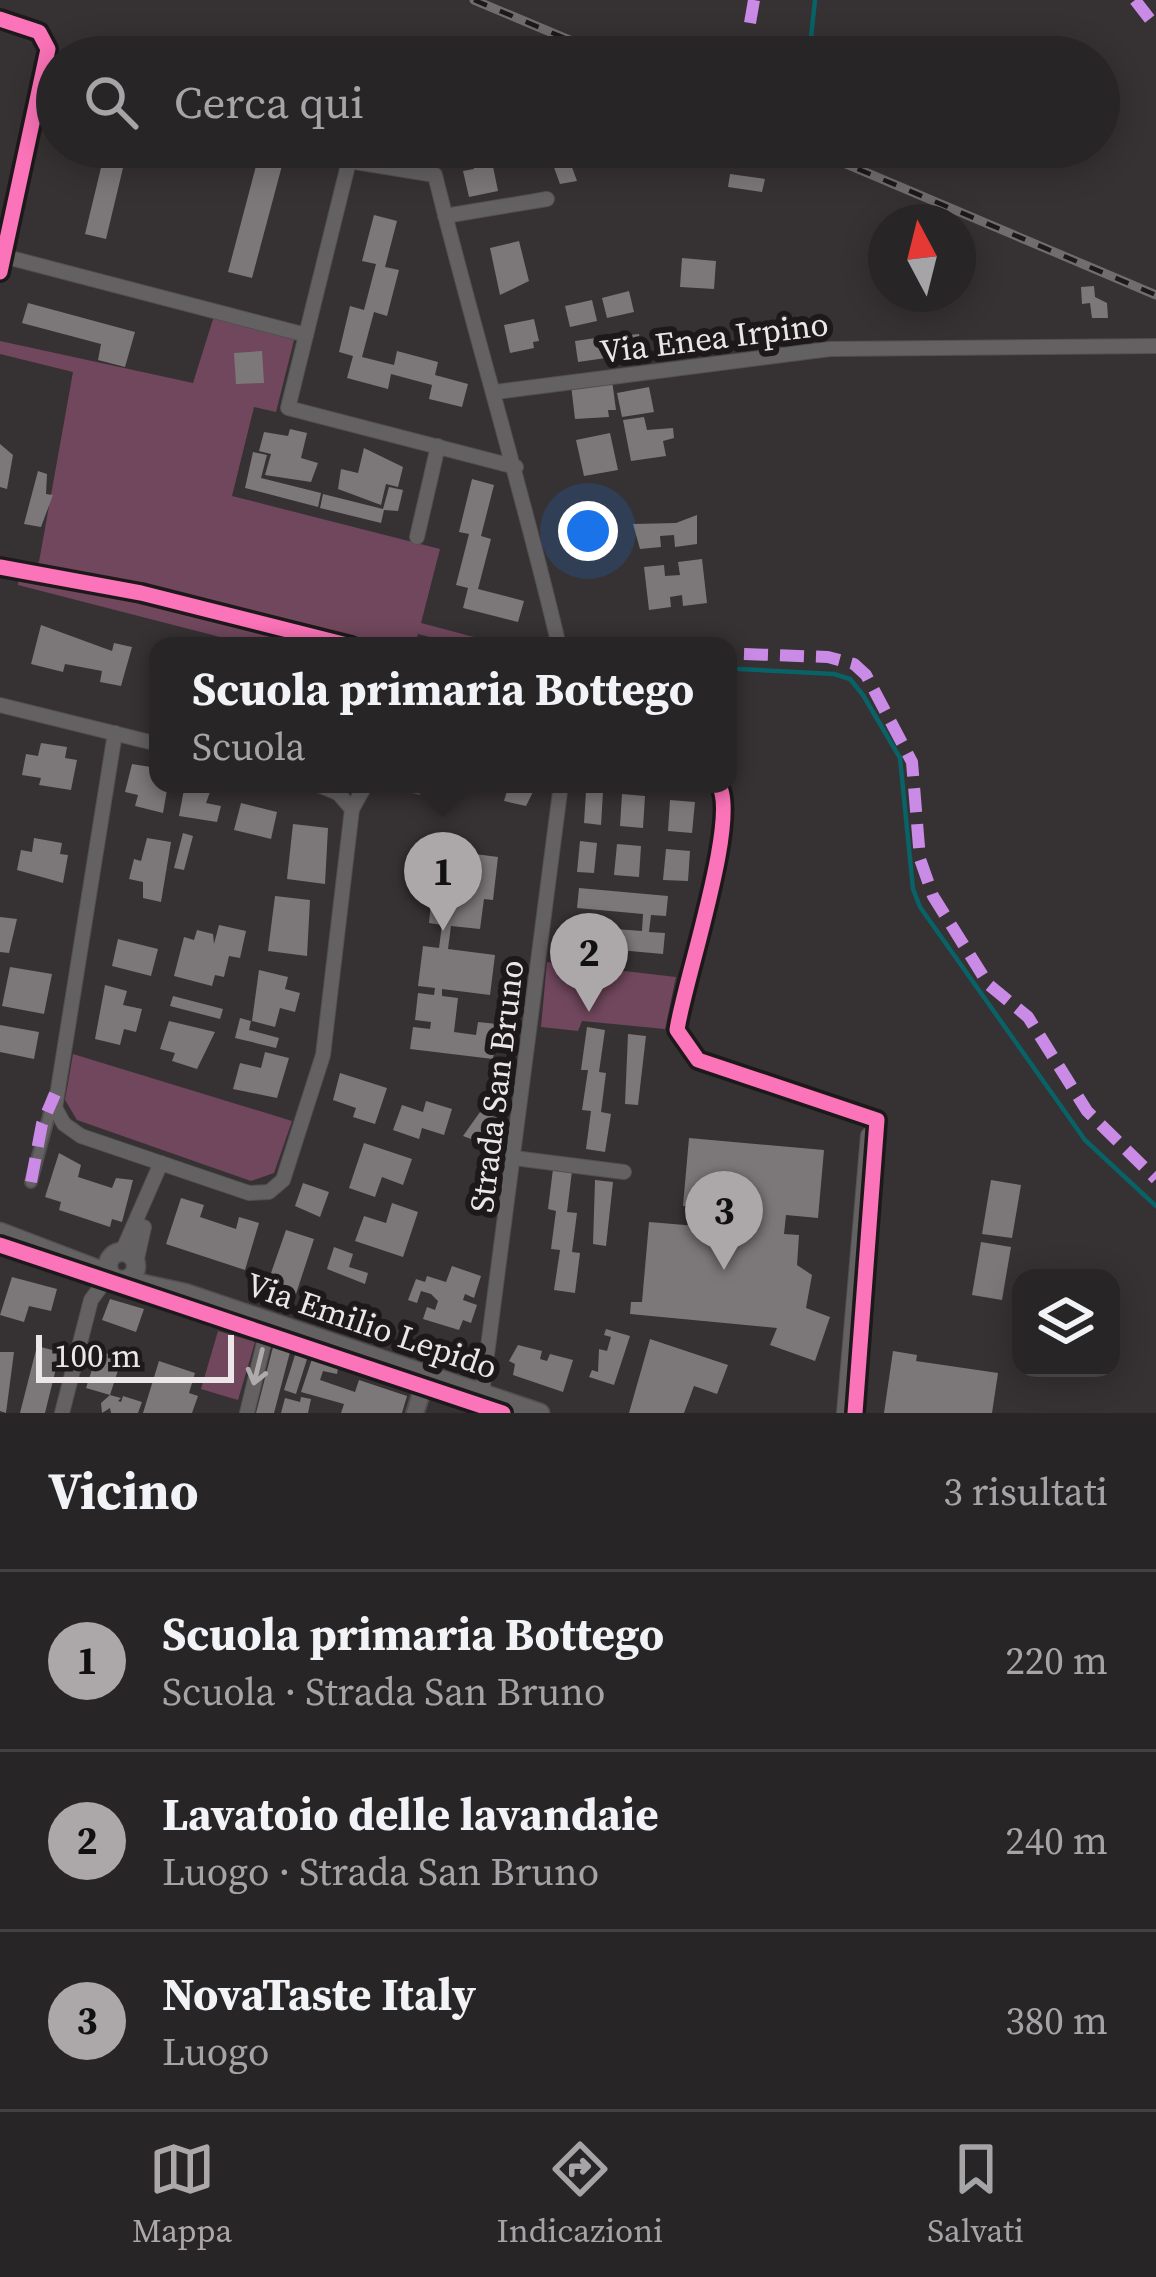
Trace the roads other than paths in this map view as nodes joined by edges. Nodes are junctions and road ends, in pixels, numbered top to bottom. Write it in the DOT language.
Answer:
graph roads {
  1 [pos="0,19"];
  2 [pos="41,36"];
  3 [pos="36,105"];
  4 [pos="347,168"];
  5 [pos="392,168"];
  6 [pos="547,199"];
  7 [pos="446,216"];
  8 [pos="2,264"];
  9 [pos="306,335"];
  10 [pos="1156,346"];
  11 [pos="495,392"];
  12 [pos="438,446"];
  13 [pos="516,467"];
  14 [pos="417,537"];
  15 [pos="558,637"];
  16 [pos="0,705"];
  17 [pos="116,733"];
  18 [pos="149,742"];
  19 [pos="338,793"];
  20 [pos="361,793"];
  21 [pos="560,793"];
  22 [pos="352,808"];
  23 [pos="55,1094"];
  24 [pos="868,1135"];
  25 [pos="514,1158"];
  26 [pos="161,1163"];
  27 [pos="624,1172"];
  28 [pos="32,1182"];
  29 [pos="9,1235"];
  30 [pos="121,1265"];
  31 [pos="269,1322"];
  32 [pos="427,1375"];
  33 [pos="482,1394"];
  34 [pos="62,1413"];
  35 [pos="247,1413"];
  36 [pos="415,1413"];
  37 [pos="540,1413"];
  38 [pos="844,1413"];
  1 -- 2 [label="street"];
  3 -- 8 [label="street"];
  4 -- 9 [label="street"];
  5 -- 7 [label="street"];
  6 -- 7 [label="street"];
  7 -- 11 [label="street"];
  8 -- 9 [label="street"];
  9 -- 12 [label="street"];
  10 -- 11 [label="street, Via Enea Irpino"];
  11 -- 13 [label="street"];
  12 -- 13 [label="street"];
  12 -- 14 [label="street"];
  13 -- 15 [label="street"];
  16 -- 17 [label="street"];
  17 -- 18 [label="street"];
  17 -- 23 [label="street"];
  19 -- 22 [label="street"];
  20 -- 22 [label="street"];
  21 -- 25 [label="street, Strada San Bruno"];
  22 -- 26 [label="street"];
  23 -- 26 [label="street"];
  23 -- 28 [label="street"];
  24 -- 38 [label="street"];
  25 -- 27 [label="street"];
  25 -- 33 [label="street, Strada San Bruno"];
  26 -- 30 [label="street"];
  29 -- 30 [label="main road, Via Emilio Lepido"];
  30 -- 31 [label="main road, Via Emilio Lepido"];
  30 -- 34 [label="street"];
  31 -- 32 [label="main road, Via Emilio Lepido"];
  31 -- 35 [label="street, one-way"];
  32 -- 33 [label="main road, Via Emilio Lepido"];
  32 -- 36 [label="street"];
  33 -- 37 [label="main road, Via Emilio Lepido"];
}
